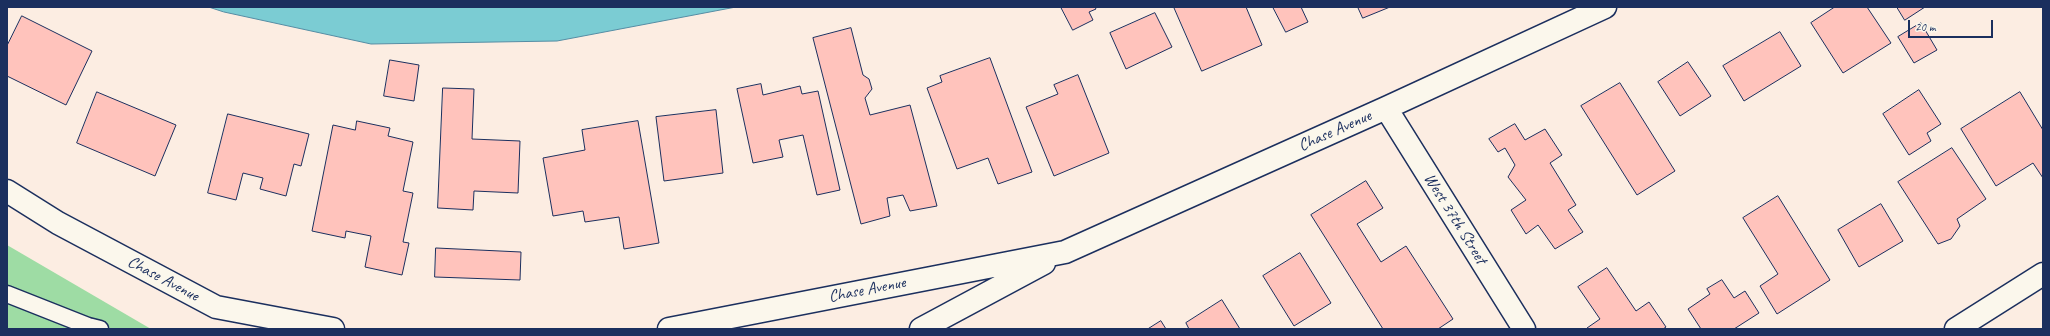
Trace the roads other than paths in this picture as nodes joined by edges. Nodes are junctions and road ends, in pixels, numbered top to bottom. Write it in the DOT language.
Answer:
graph roads {
  1 [pos="1605,7"];
  2 [pos="1386,108"];
  3 [pos="7,191"];
  4 [pos="1065,252"];
  5 [pos="2043,274"];
  6 [pos="7,294"];
  7 [pos="100,329"];
  8 [pos="333,329"];
  9 [pos="669,329"];
  10 [pos="921,329"];
  11 [pos="1524,329"];
  12 [pos="1956,329"];
  1 -- 2 [label="street, Chase Avenue"];
  2 -- 4 [label="street, Chase Avenue"];
  2 -- 11 [label="street, West 37th Street"];
  3 -- 8 [label="street, Chase Avenue"];
  4 -- 9 [label="street, Chase Avenue"];
  4 -- 10 [label="street, Chase Avenue"];
  5 -- 12 [label="street"];
  6 -- 7 [label="lane"];
}
